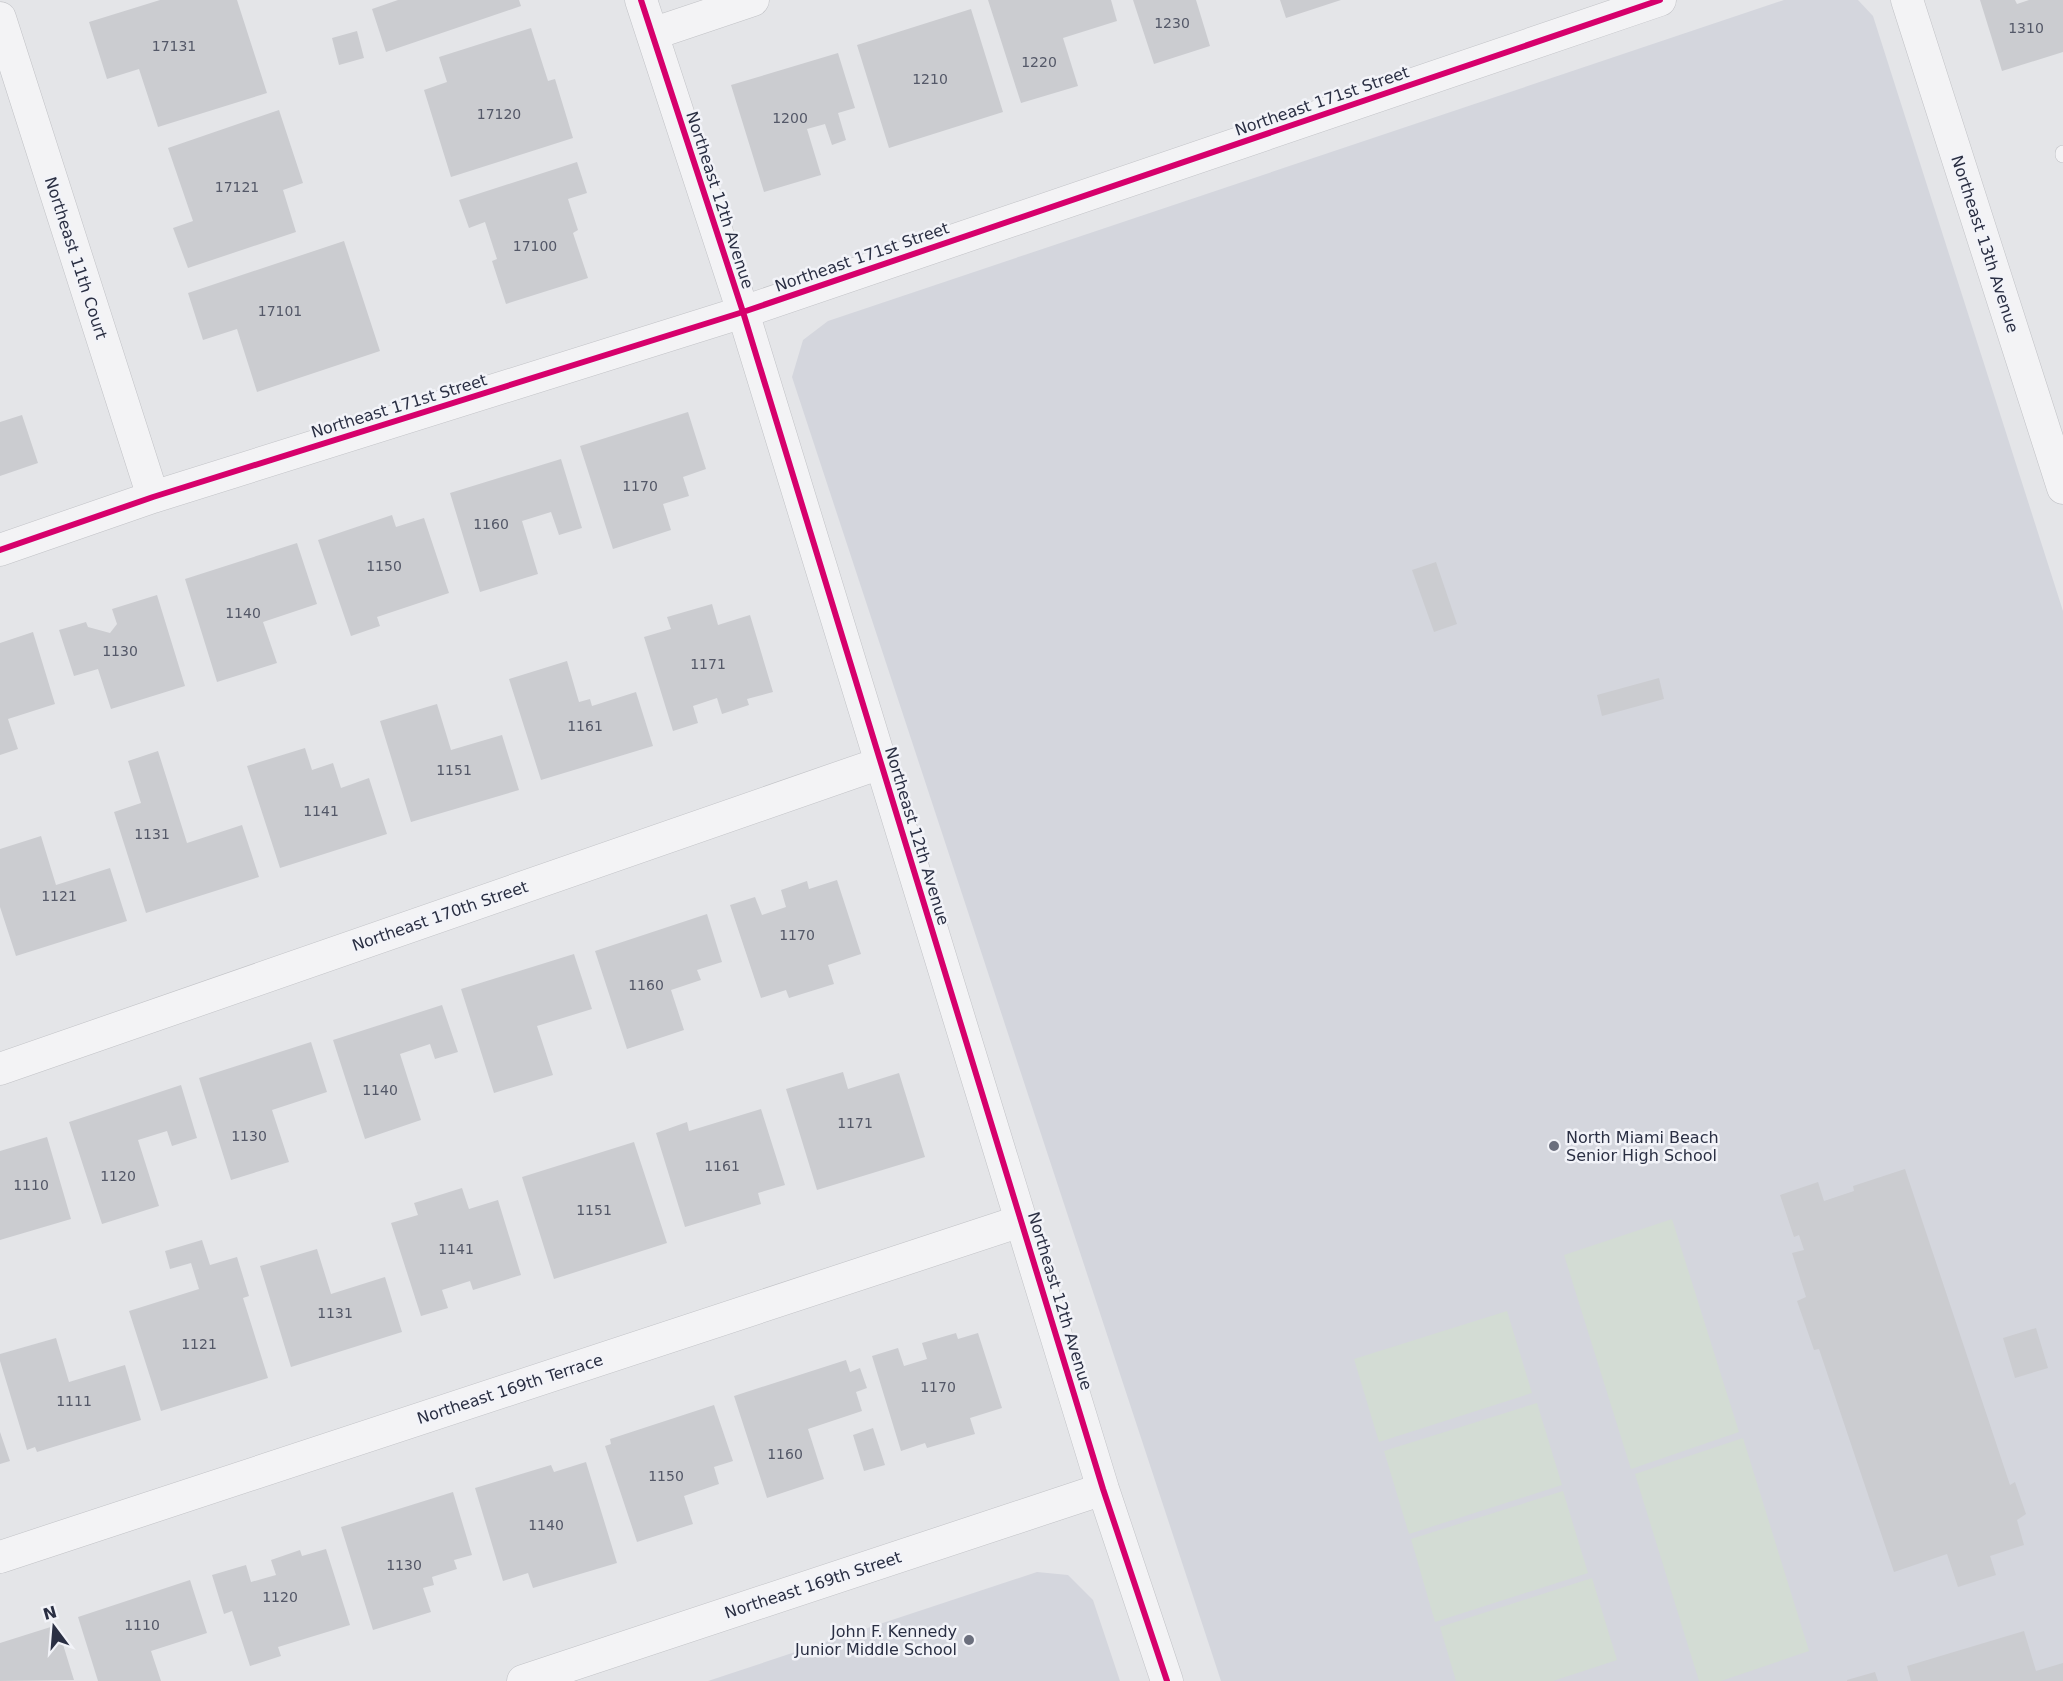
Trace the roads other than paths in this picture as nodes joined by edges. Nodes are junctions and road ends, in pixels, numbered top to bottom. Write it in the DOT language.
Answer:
graph roads {
  1 [pos="641,0"];
  2 [pos="753,0"];
  3 [pos="1660,0"];
  4 [pos="1907,0"];
  5 [pos="0,18"];
  6 [pos="652,34"];
  7 [pos="743,312"];
  8 [pos="2063,488"];
  9 [pos="153,497"];
  10 [pos="0,550"];
  11 [pos="881,763"];
  12 [pos="0,1070"];
  13 [pos="1021,1221"];
  14 [pos="1103,1489"];
  15 [pos="0,1557"];
  16 [pos="523,1681"];
  17 [pos="1167,1681"];
  1 -- 6 [label="street, Northeast 12th Avenue"];
  2 -- 6 [label="street"];
  3 -- 7 [label="street, Northeast 171st Street"];
  4 -- 8 [label="street, Northeast 13th Avenue"];
  5 -- 9 [label="street, Northeast 11th Court"];
  6 -- 7 [label="street, Northeast 12th Avenue"];
  7 -- 9 [label="street, Northeast 171st Street"];
  7 -- 11 [label="street, Northeast 12th Avenue"];
  9 -- 10 [label="street, Northeast 171st Street"];
  11 -- 12 [label="street, Northeast 170th Street"];
  11 -- 13 [label="street, Northeast 12th Avenue"];
  13 -- 14 [label="street, Northeast 12th Avenue"];
  13 -- 15 [label="street, Northeast 169th Terrace"];
  14 -- 16 [label="street, Northeast 169th Street"];
  14 -- 17 [label="street, Northeast 12th Avenue"];
}
